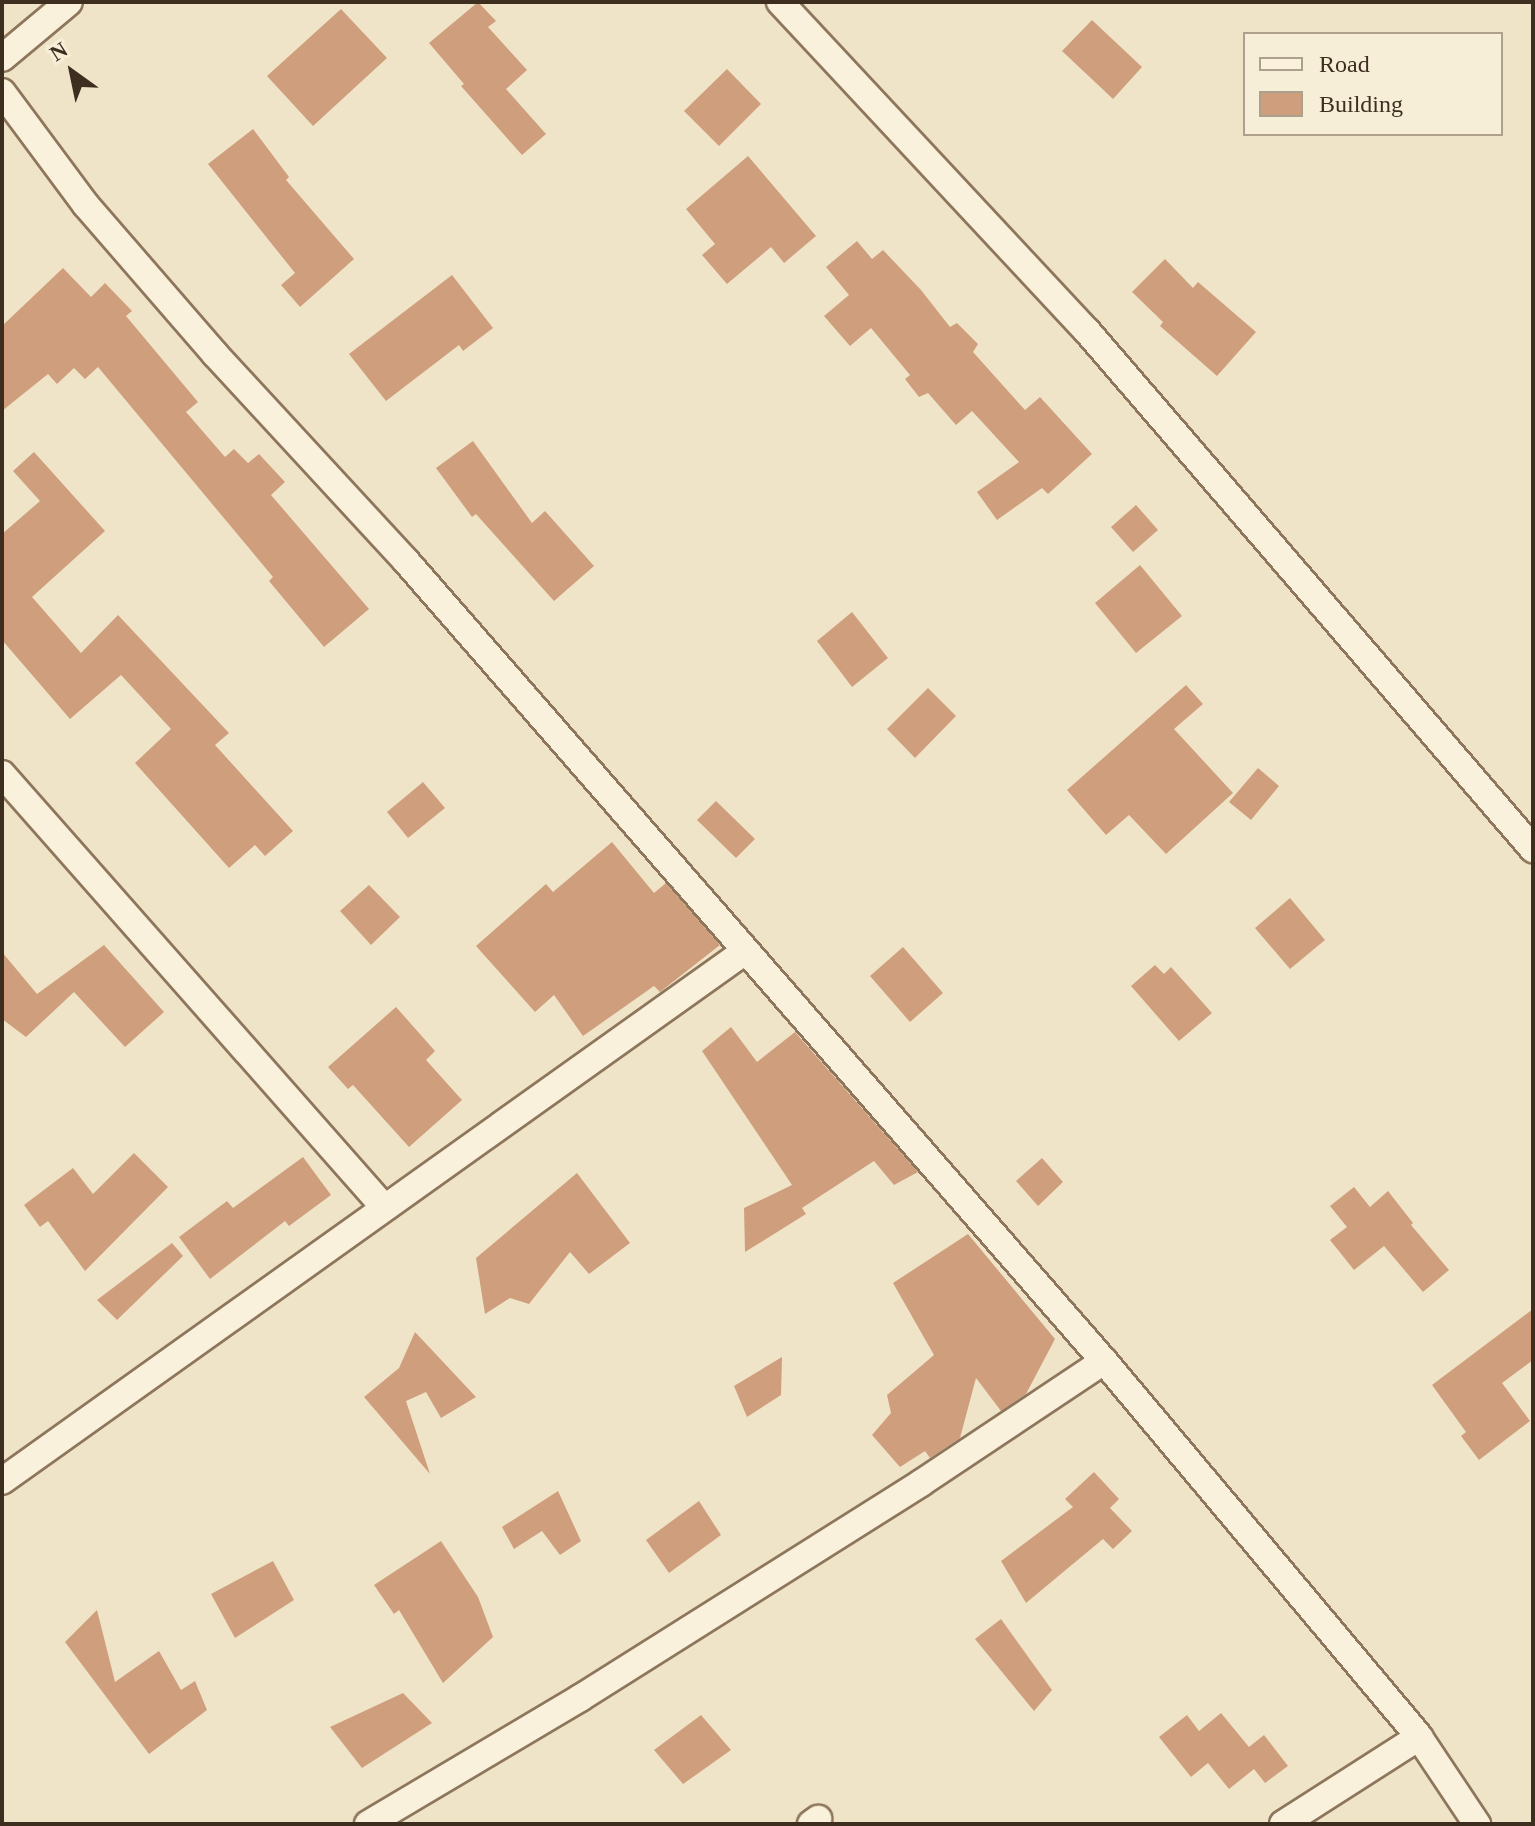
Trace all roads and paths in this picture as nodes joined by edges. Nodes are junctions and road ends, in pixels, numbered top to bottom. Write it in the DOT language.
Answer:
graph roads {
  1 [pos="69,2"];
  2 [pos="780,2"];
  3 [pos="2,58"];
  4 [pos="2,92"];
  5 [pos="2,774"];
  6 [pos="1533,849"];
  7 [pos="744,952"];
  8 [pos="383,1206"];
  9 [pos="1104,1361"];
  10 [pos="6,1470"];
  11 [pos="1419,1737"];
  12 [pos="368,1824"];
  13 [pos="1283,1824"];
  14 [pos="1477,1824"];
  1 -- 3 [label="street"];
  2 -- 6 [label="street"];
  4 -- 7 [label="street"];
  5 -- 8 [label="street"];
  7 -- 8 [label="street"];
  7 -- 9 [label="street"];
  8 -- 10 [label="street"];
  9 -- 11 [label="street"];
  9 -- 12 [label="street"];
  11 -- 13 [label="street"];
  11 -- 14 [label="street"];
}
